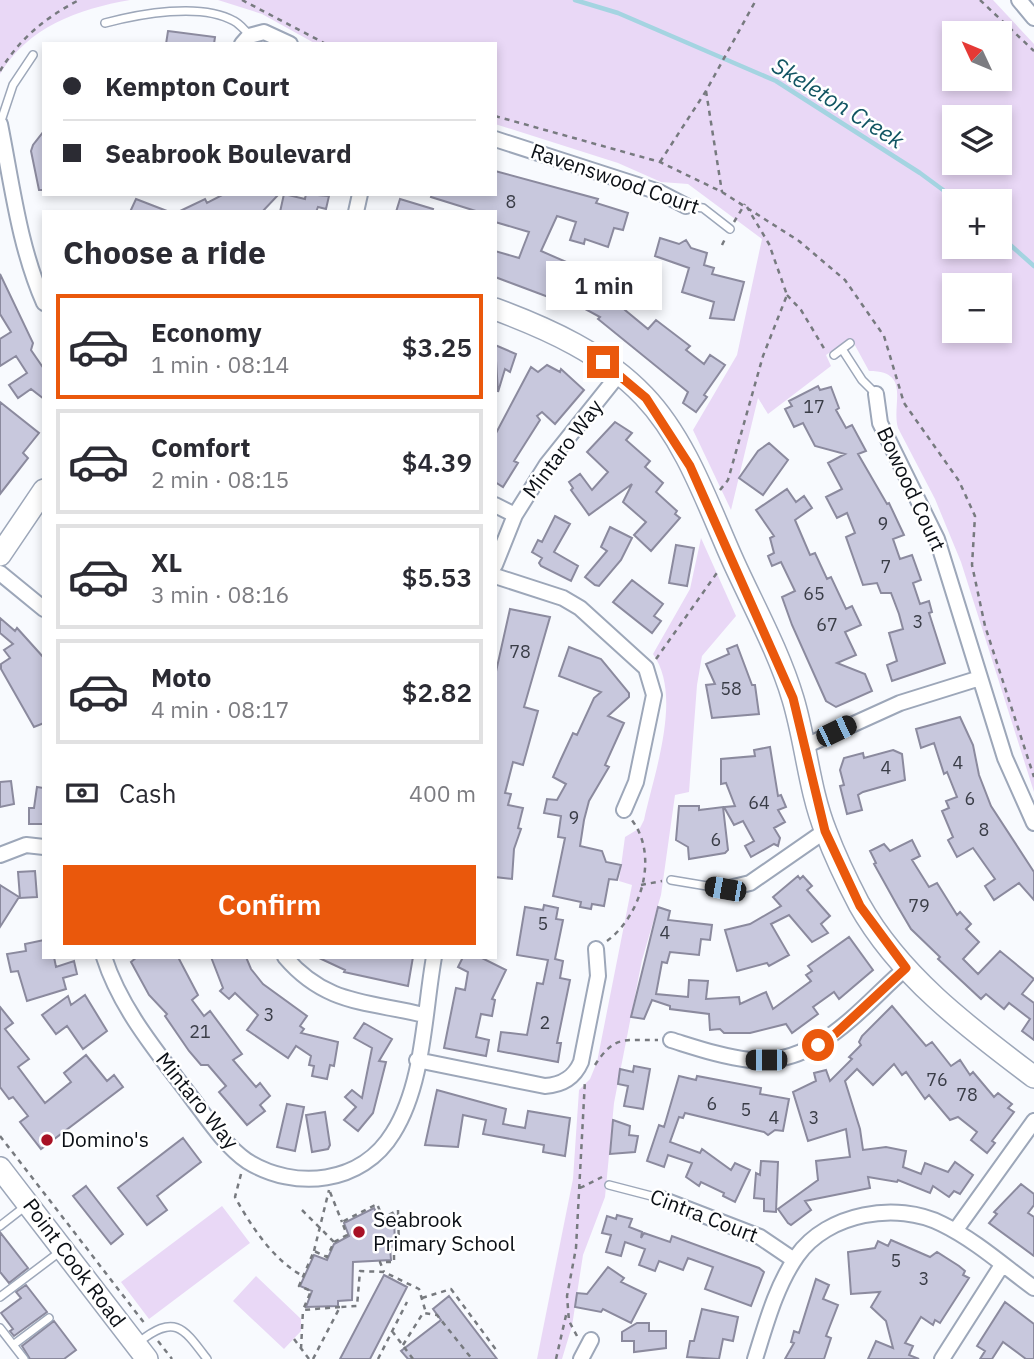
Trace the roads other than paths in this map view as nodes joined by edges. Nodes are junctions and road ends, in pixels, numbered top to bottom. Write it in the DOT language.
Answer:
graph roads {
  1 [pos="1019,0"];
  2 [pos="1034,18"];
  3 [pos="104,23"];
  4 [pos="246,39"];
  5 [pos="286,42"];
  6 [pos="33,55"];
  7 [pos="0,124"];
  8 [pos="497,140"];
  9 [pos="686,206"];
  10 [pos="730,229"];
  11 [pos="42,298"];
  12 [pos="497,310"];
  13 [pos="850,343"];
  14 [pos="842,349"];
  15 [pos="834,355"];
  16 [pos="619,374"];
  17 [pos="876,394"];
  18 [pos="42,494"];
  19 [pos="497,506"];
  20 [pos="515,515"];
  21 [pos="0,555"];
  22 [pos="497,560"];
  23 [pos="0,573"];
  24 [pos="497,577"];
  25 [pos="42,607"];
  26 [pos="980,678"];
  27 [pos="803,747"];
  28 [pos="624,810"];
  29 [pos="1034,823"];
  30 [pos="825,831"];
  31 [pos="42,847"];
  32 [pos="0,855"];
  33 [pos="671,880"];
  34 [pos="725,889"];
  35 [pos="596,949"];
  36 [pos="105,959"];
  37 [pos="287,959"];
  38 [pos="433,959"];
  39 [pos="906,968"];
  40 [pos="424,1015"];
  41 [pos="671,1040"];
  42 [pos="417,1060"];
  43 [pos="1034,1077"];
  44 [pos="1034,1121"];
  45 [pos="0,1168"];
  46 [pos="613,1185"];
  47 [pos="659,1198"];
  48 [pos="28,1204"];
  49 [pos="0,1226"];
  50 [pos="956,1231"];
  51 [pos="63,1249"];
  52 [pos="794,1260"];
  53 [pos="1002,1265"];
  54 [pos="1034,1288"];
  55 [pos="0,1297"];
  56 [pos="49,1318"];
  57 [pos="0,1328"];
  58 [pos="13,1345"];
  59 [pos="145,1345"];
  60 [pos="24,1359"];
  61 [pos="207,1359"];
  62 [pos="755,1359"];
  63 [pos="942,1359"];
  1 -- 2 [label="street"];
  3 -- 4 [label="lane"];
  4 -- 5 [label="street"];
  6 -- 7 [label="lane"];
  7 -- 11 [label="street"];
  8 -- 9 [label="street, Ravenswood Court"];
  9 -- 10 [label="lane, Ravenswood Court"];
  12 -- 16 [label="street"];
  13 -- 14 [label="lane"];
  14 -- 15 [label="lane"];
  14 -- 17 [label="lane, Bowood Court"];
  16 -- 20 [label="street, Mintaro Way"];
  16 -- 27 [label="street"];
  17 -- 26 [label="street, Bowood Court"];
  18 -- 21 [label="street"];
  19 -- 20 [label="street"];
  20 -- 22 [label="street, Mintaro Way"];
  23 -- 25 [label="street"];
  24 -- 28 [label="street"];
  26 -- 27 [label="street"];
  26 -- 29 [label="street, Bowood Court"];
  27 -- 30 [label="street"];
  30 -- 34 [label="street"];
  30 -- 39 [label="street"];
  31 -- 32 [label="street"];
  33 -- 34 [label="lane"];
  35 -- 42 [label="street"];
  36 -- 42 [label="street, Mintaro Way"];
  37 -- 40 [label="street"];
  38 -- 40 [label="street, Mintaro Way"];
  39 -- 41 [label="street"];
  39 -- 43 [label="street"];
  40 -- 42 [label="street, Mintaro Way"];
  44 -- 50 [label="street"];
  45 -- 48 [label="street, Point Cook Road"];
  46 -- 47 [label="lane, Cintra Court"];
  47 -- 52 [label="street, Cintra Court"];
  48 -- 49 [label="lane"];
  48 -- 51 [label="street, Point Cook Road"];
  50 -- 52 [label="street"];
  50 -- 53 [label="street"];
  51 -- 55 [label="lane"];
  51 -- 59 [label="street, Point Cook Road"];
  52 -- 62 [label="street"];
  53 -- 54 [label="street"];
  53 -- 63 [label="street"];
  56 -- 58 [label="lane"];
  57 -- 58 [label="lane"];
  58 -- 60 [label="lane"];
  59 -- 61 [label="lane"];
}
